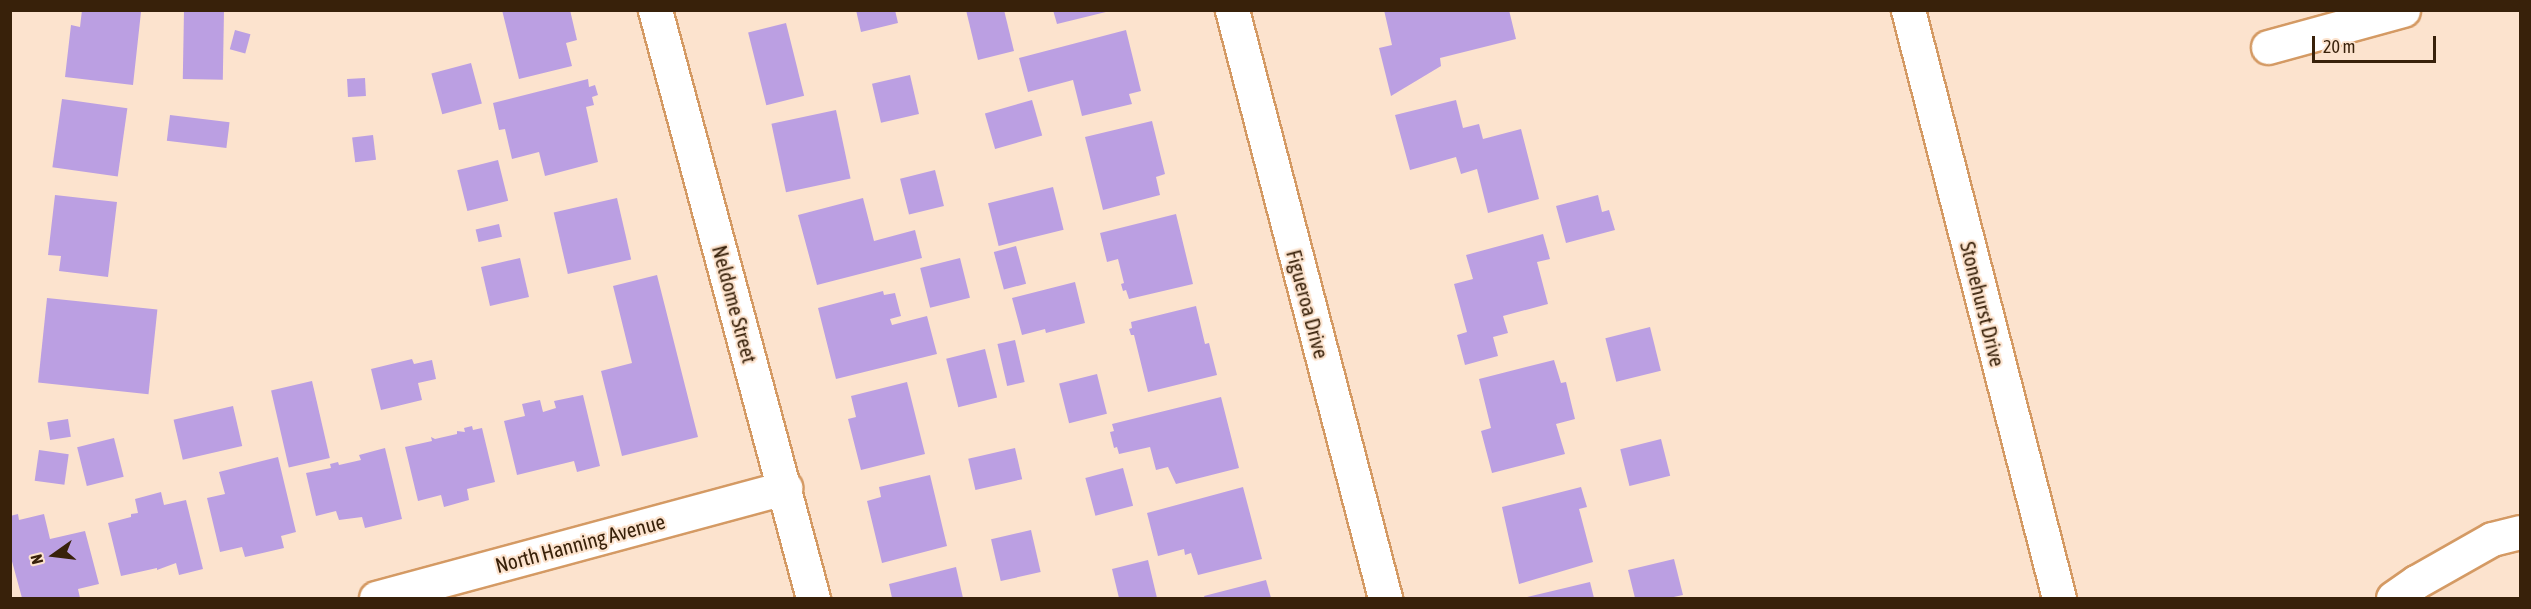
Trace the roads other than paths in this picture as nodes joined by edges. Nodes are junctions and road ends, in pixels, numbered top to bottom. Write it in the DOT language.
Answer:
graph roads {
  1 [pos="655,10"];
  2 [pos="1232,10"];
  3 [pos="1908,10"];
  4 [pos="2403,10"];
  5 [pos="2268,47"];
  6 [pos="784,488"];
  7 [pos="2520,532"];
  8 [pos="376,598"];
  9 [pos="813,598"];
  10 [pos="1385,598"];
  11 [pos="2059,598"];
  12 [pos="2393,598"];
  1 -- 6 [label="street, Neldome Street"];
  2 -- 10 [label="street, Figueroa Drive"];
  3 -- 11 [label="street, Stonehurst Drive"];
  4 -- 5 [label="street"];
  6 -- 8 [label="street, North Hanning Avenue"];
  6 -- 9 [label="street, Neldome Street"];
  7 -- 12 [label="street"];
}
